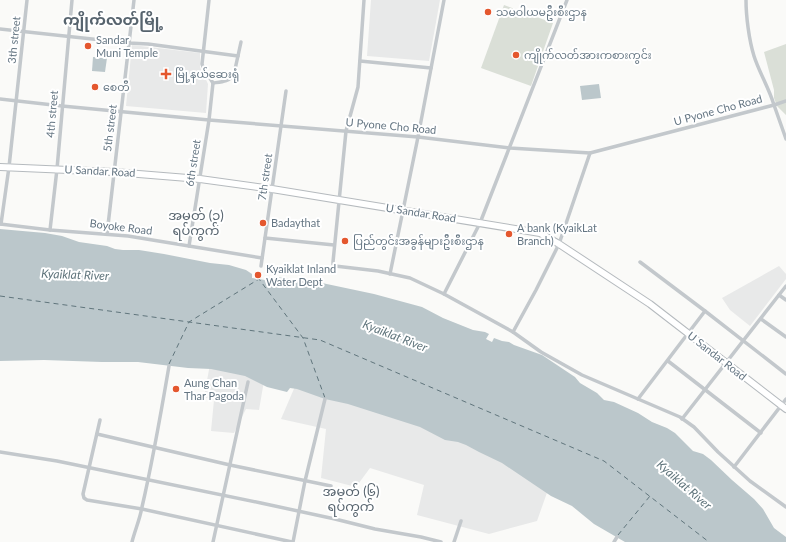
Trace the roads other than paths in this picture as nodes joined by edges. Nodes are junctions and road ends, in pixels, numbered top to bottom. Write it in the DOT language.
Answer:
graph roads {
  1 [pos="27,0"];
  2 [pos="72,0"];
  3 [pos="134,0"];
  4 [pos="209,0"];
  5 [pos="364,0"];
  6 [pos="444,0"];
  7 [pos="567,0"];
  8 [pos="746,0"];
  9 [pos="0,29"];
  10 [pos="24,32"];
  11 [pos="69,36"];
  12 [pos="240,42"];
  13 [pos="129,43"];
  14 [pos="203,51"];
  15 [pos="238,56"];
  16 [pos="360,61"];
  17 [pos="431,68"];
  18 [pos="213,83"];
  19 [pos="286,91"];
  20 [pos="0,99"];
  21 [pos="16,101"];
  22 [pos="786,101"];
  23 [pos="774,105"];
  24 [pos="62,106"];
  25 [pos="121,112"];
  26 [pos="209,120"];
  27 [pos="281,126"];
  28 [pos="346,131"];
  29 [pos="418,137"];
  30 [pos="786,139"];
  31 [pos="510,148"];
  32 [pos="590,152"];
  33 [pos="0,167"];
  34 [pos="9,167"];
  35 [pos="57,169"];
  36 [pos="114,172"];
  37 [pos="200,179"];
  38 [pos="272,189"];
  39 [pos="339,200"];
  40 [pos="403,210"];
  41 [pos="480,223"];
  42 [pos="0,224"];
  43 [pos="50,230"];
  44 [pos="107,234"];
  45 [pos="265,238"];
  46 [pos="559,244"];
  47 [pos="334,245"];
  48 [pos="189,246"];
  49 [pos="262,258"];
  50 [pos="640,262"];
  51 [pos="261,266"];
  52 [pos="390,274"];
  53 [pos="786,286"];
  54 [pos="444,294"];
  55 [pos="779,295"];
  56 [pos="786,300"];
  57 [pos="705,311"];
  58 [pos="761,319"];
  59 [pos="513,332"];
  60 [pos="688,333"];
  61 [pos="786,337"];
  62 [pos="743,341"];
  63 [pos="668,361"];
  64 [pos="726,363"];
  65 [pos="169,366"];
  66 [pos="786,374"];
  67 [pos="248,382"];
  68 [pos="705,389"];
  69 [pos="325,399"];
  70 [pos="638,399"];
  71 [pos="786,399"];
  72 [pos="784,407"];
  73 [pos="682,419"];
  74 [pos="100,420"];
  75 [pos="761,433"];
  76 [pos="97,434"];
  77 [pos="155,448"];
  78 [pos="0,452"];
  79 [pos="230,465"];
  80 [pos="734,467"];
  81 [pos="89,468"];
  82 [pos="148,480"];
  83 [pos="305,481"];
  84 [pos="331,486"];
  85 [pos="223,495"];
  86 [pos="786,507"];
  87 [pos="142,509"];
  88 [pos="300,511"];
  89 [pos="461,521"];
  90 [pos="217,526"];
  91 [pos="617,537"];
  92 [pos="132,542"];
  93 [pos="213,542"];
  94 [pos="293,542"];
  95 [pos="441,542"];
  96 [pos="454,542"];
  97 [pos="614,542"];
  1 -- 10 [label="street, 3th street"];
  2 -- 11 [label="street, 4th street"];
  3 -- 13 [label="street, 5th street"];
  4 -- 14 [label="street"];
  5 -- 16 [label="street"];
  6 -- 17 [label="street"];
  7 -- 31 [label="street"];
  8 -- 23 [label="street"];
  9 -- 10 [label="street"];
  10 -- 11 [label="street"];
  10 -- 21 [label="street, 3th street"];
  11 -- 13 [label="street"];
  11 -- 24 [label="street, 4th street"];
  12 -- 15 [label="street"];
  13 -- 14 [label="street"];
  13 -- 25 [label="street, 5th street"];
  14 -- 15 [label="street"];
  14 -- 18 [label="street"];
  15 -- 18 [label="street"];
  16 -- 17 [label="street"];
  16 -- 28 [label="street"];
  17 -- 29 [label="street"];
  18 -- 26 [label="street, 6th street"];
  19 -- 27 [label="street, 7th street"];
  20 -- 21 [label="street, U Pyone Cho Road"];
  21 -- 24 [label="street, U Pyone Cho Road"];
  21 -- 34 [label="street, 3th street"];
  22 -- 23 [label="street, U Pyone Cho Road"];
  23 -- 30 [label="street"];
  23 -- 32 [label="street, U Pyone Cho Road"];
  24 -- 25 [label="street, U Pyone Cho Road"];
  24 -- 35 [label="street, 4th street"];
  25 -- 26 [label="street, U Pyone Cho Road"];
  25 -- 36 [label="street, 5th street"];
  26 -- 27 [label="street, U Pyone Cho Road"];
  26 -- 37 [label="street, 6th street"];
  27 -- 28 [label="street, U Pyone Cho Road"];
  27 -- 38 [label="street, 7th street"];
  28 -- 29 [label="street, U Pyone Cho Road"];
  28 -- 39 [label="street"];
  29 -- 31 [label="street, U Pyone Cho Road"];
  29 -- 40 [label="street"];
  31 -- 32 [label="street, U Pyone Cho Road"];
  31 -- 41 [label="street"];
  32 -- 46 [label="street"];
  33 -- 34 [label="main road, U Sandar Road"];
  34 -- 35 [label="main road, U Sandar Road"];
  34 -- 42 [label="street, 3th street"];
  35 -- 36 [label="main road, U Sandar Road"];
  35 -- 43 [label="street, 4th street"];
  36 -- 37 [label="main road, U Sandar Road"];
  36 -- 44 [label="street, 5th street"];
  37 -- 38 [label="main road, U Sandar Road"];
  37 -- 48 [label="street, 6th street"];
  38 -- 39 [label="main road, U Sandar Road"];
  38 -- 45 [label="street, 7th street"];
  39 -- 40 [label="main road, U Sandar Road"];
  39 -- 47 [label="street"];
  40 -- 41 [label="main road, U Sandar Road"];
  40 -- 52 [label="street"];
  41 -- 46 [label="main road, U Sandar Road"];
  41 -- 54 [label="street"];
  42 -- 43 [label="street, Boyoke Road"];
  43 -- 44 [label="street, Boyoke Road"];
  44 -- 48 [label="street, Boyoke Road"];
  45 -- 47 [label="street"];
  45 -- 49 [label="street, 7th street"];
  46 -- 59 [label="street"];
  46 -- 60 [label="main road, U Sandar Road"];
  47 -- 52 [label="street"];
  48 -- 49 [label="street, Boyoke Road"];
  49 -- 51 [label="street, 7th street"];
  50 -- 57 [label="street"];
  52 -- 54 [label="street"];
  53 -- 55 [label="street"];
  54 -- 59 [label="street"];
  55 -- 56 [label="street"];
  55 -- 58 [label="street"];
  57 -- 60 [label="street"];
  57 -- 62 [label="street"];
  58 -- 61 [label="street"];
  58 -- 62 [label="street"];
  59 -- 70 [label="street"];
  60 -- 63 [label="street"];
  60 -- 64 [label="main road, U Sandar Road"];
  62 -- 64 [label="street"];
  62 -- 66 [label="street"];
  63 -- 68 [label="street"];
  63 -- 70 [label="street"];
  64 -- 68 [label="street"];
  64 -- 72 [label="main road, U Sandar Road"];
  65 -- 77 [label="street"];
  67 -- 79 [label="street"];
  68 -- 73 [label="street"];
  68 -- 75 [label="street"];
  69 -- 83 [label="street"];
  70 -- 73 [label="street"];
  71 -- 72 [label="street"];
  72 -- 75 [label="street"];
  73 -- 80 [label="street"];
  74 -- 76 [label="street"];
  75 -- 80 [label="street"];
  76 -- 77 [label="street"];
  76 -- 81 [label="street"];
  77 -- 79 [label="street"];
  77 -- 82 [label="street"];
  78 -- 81 [label="street"];
  79 -- 83 [label="street"];
  79 -- 85 [label="street"];
  80 -- 86 [label="street"];
  81 -- 82 [label="street"];
  81 -- 87 [label="street"];
  82 -- 85 [label="street"];
  82 -- 87 [label="street"];
  83 -- 84 [label="street"];
  83 -- 88 [label="street"];
  85 -- 88 [label="street"];
  85 -- 90 [label="street"];
  87 -- 90 [label="street"];
  87 -- 92 [label="street"];
  88 -- 94 [label="street"];
  88 -- 95 [label="street"];
  89 -- 96 [label="street"];
  90 -- 93 [label="street"];
  90 -- 94 [label="street"];
  91 -- 97 [label="street"];
}
